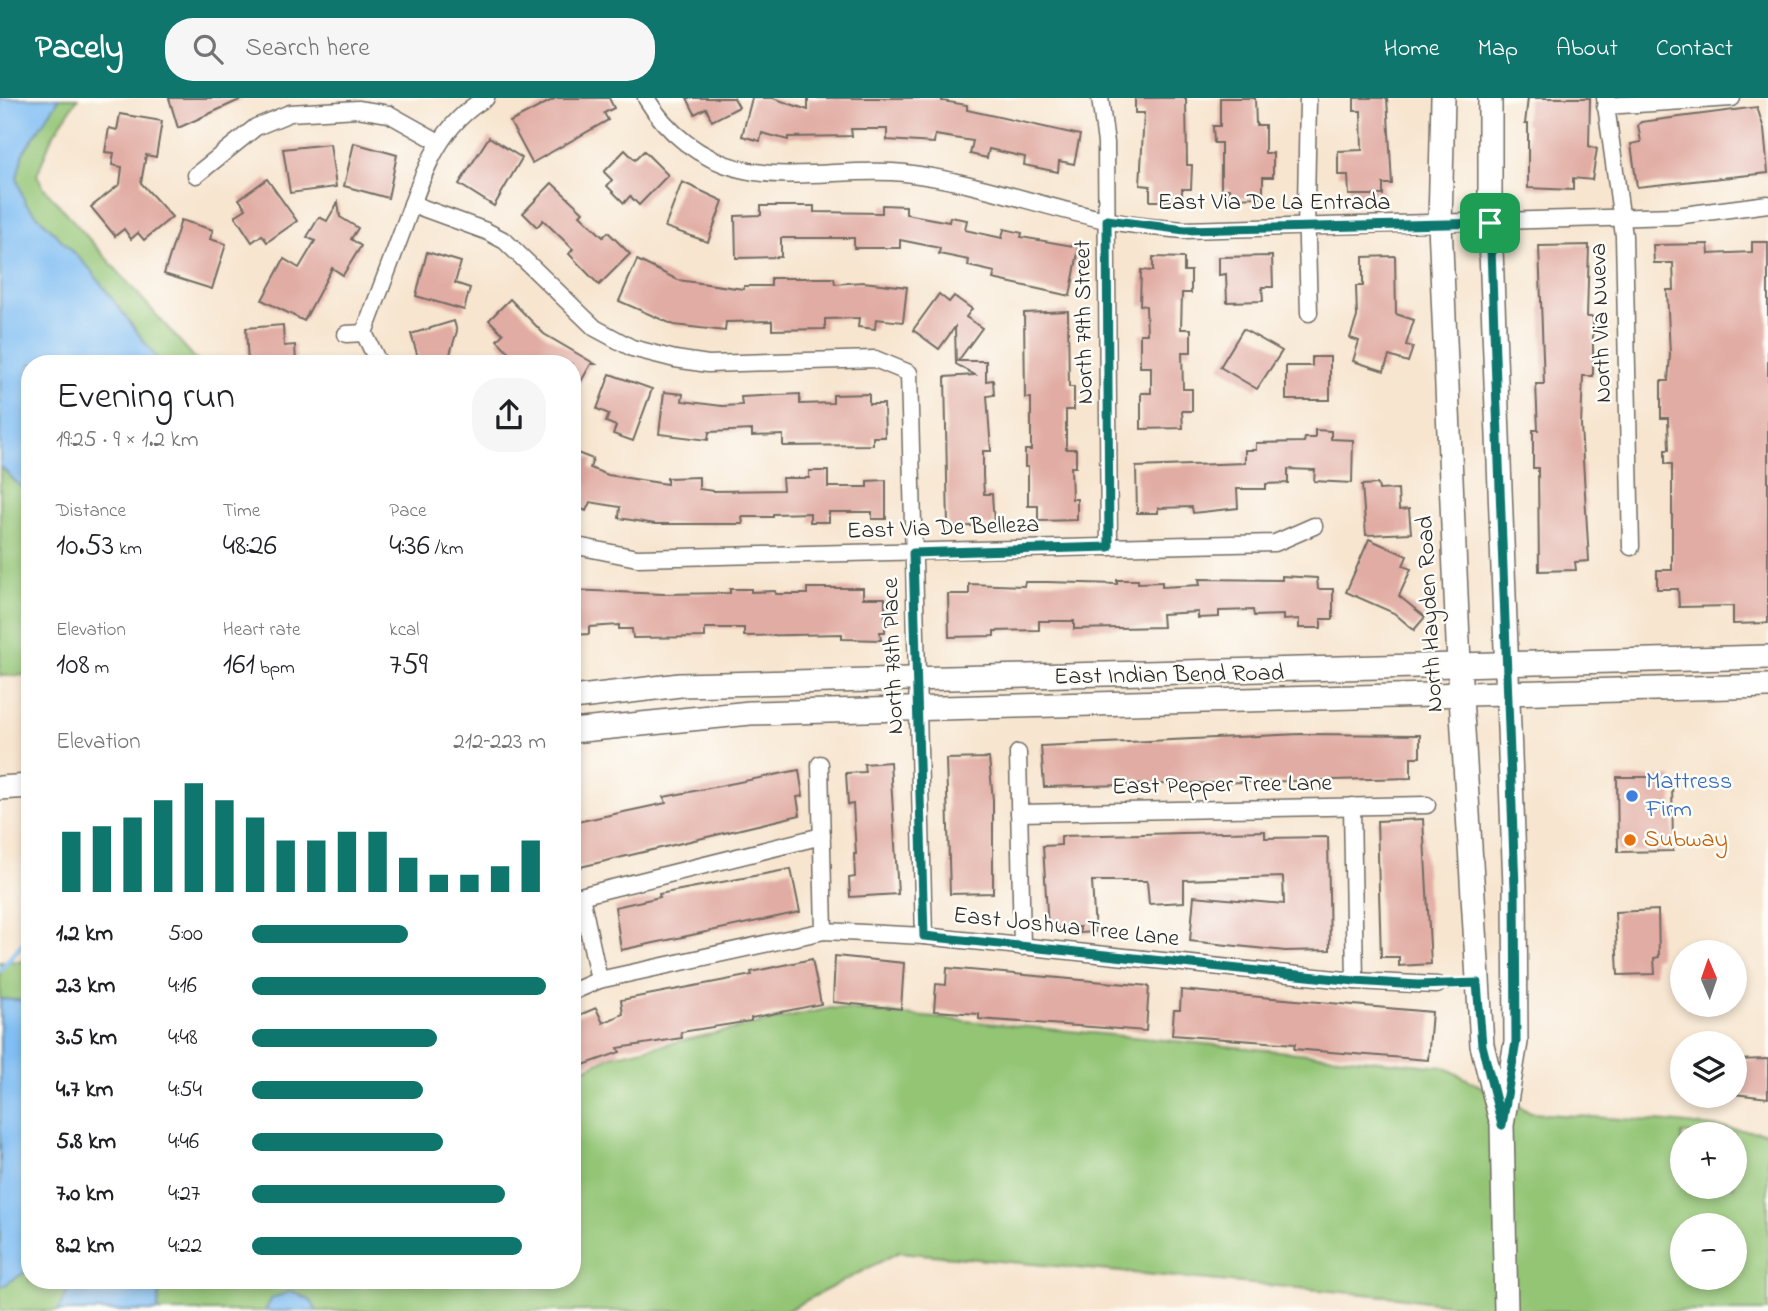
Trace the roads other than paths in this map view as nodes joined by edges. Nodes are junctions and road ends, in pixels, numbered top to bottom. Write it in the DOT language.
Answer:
graph roads {
  1 [pos="486,98"];
  2 [pos="646,98"];
  3 [pos="1100,98"];
  4 [pos="1443,98"];
  5 [pos="1490,98"];
  6 [pos="1732,98"];
  7 [pos="1308,99"];
  8 [pos="1605,102"];
  9 [pos="439,142"];
  10 [pos="196,174"];
  11 [pos="412,204"];
  12 [pos="1768,204"];
  13 [pos="1620,218"];
  14 [pos="1107,220"];
  15 [pos="1490,223"];
  16 [pos="1440,224"];
  17 [pos="1306,228"];
  18 [pos="1309,313"];
  19 [pos="364,333"];
  20 [pos="346,334"];
  21 [pos="375,355"];
  22 [pos="1314,526"];
  23 [pos="581,547"];
  24 [pos="1109,547"];
  25 [pos="1631,547"];
  26 [pos="913,553"];
  27 [pos="1768,657"];
  28 [pos="1507,662"];
  29 [pos="1459,664"];
  30 [pos="917,677"];
  31 [pos="1768,686"];
  32 [pos="1509,693"];
  33 [pos="1460,695"];
  34 [pos="581,697"];
  35 [pos="918,708"];
  36 [pos="581,731"];
  37 [pos="1018,753"];
  38 [pos="821,764"];
  39 [pos="21,787"];
  40 [pos="0,788"];
  41 [pos="1427,805"];
  42 [pos="1352,806"];
  43 [pos="1019,813"];
  44 [pos="822,836"];
  45 [pos="581,896"];
  46 [pos="581,912"];
  47 [pos="824,931"];
  48 [pos="924,936"];
  49 [pos="1022,947"];
  50 [pos="599,980"];
  51 [pos="1355,981"];
  52 [pos="1477,983"];
  53 [pos="1437,985"];
  54 [pos="581,988"];
  55 [pos="1502,1125"];
  56 [pos="1506,1306"];
  1 -- 9 [label="street"];
  2 -- 14 [label="street, East Via De La Entrada"];
  3 -- 14 [label="street, North 79th Street"];
  4 -- 16 [label="main road, North Hayden Road"];
  5 -- 15 [label="main road, North Hayden Road"];
  6 -- 8 [label="street"];
  7 -- 17 [label="street"];
  8 -- 13 [label="street, North Via Nueva"];
  9 -- 10 [label="street"];
  9 -- 11 [label="street"];
  11 -- 19 [label="street"];
  11 -- 26 [label="street, North 78th Place"];
  12 -- 13 [label="street, East Via De La Entrada"];
  13 -- 15 [label="street, East Via De La Entrada"];
  13 -- 25 [label="street, North Via Nueva"];
  14 -- 17 [label="street, East Via De La Entrada"];
  14 -- 24 [label="street, North 79th Street"];
  15 -- 16 [label="street, East Via De La Entrada"];
  15 -- 28 [label="main road, North Hayden Road"];
  16 -- 17 [label="street, East Via De La Entrada"];
  16 -- 29 [label="main road, North Hayden Road"];
  17 -- 18 [label="street"];
  19 -- 20 [label="street"];
  19 -- 21 [label="street"];
  22 -- 24 [label="street, East Via De Belleza"];
  23 -- 26 [label="street, East Via De Belleza"];
  24 -- 26 [label="street, East Via De Belleza"];
  26 -- 30 [label="street, North 78th Place"];
  27 -- 28 [label="main road, East Indian Bend Road"];
  28 -- 29 [label="main road, East Indian Bend Road"];
  28 -- 32 [label="main road, North Hayden Road"];
  29 -- 30 [label="main road, East Indian Bend Road"];
  29 -- 33 [label="main road, North Hayden Road"];
  30 -- 34 [label="main road, East Indian Bend Road"];
  30 -- 35 [label="street, North 78th Place"];
  31 -- 32 [label="main road, East Indian Bend Road"];
  32 -- 33 [label="main road, East Indian Bend Road"];
  32 -- 55 [label="main road, North Hayden Road"];
  33 -- 35 [label="main road, East Indian Bend Road"];
  33 -- 52 [label="main road, North Hayden Road"];
  35 -- 36 [label="main road, East Indian Bend Road"];
  35 -- 48 [label="street, North 78th Place"];
  37 -- 43 [label="street"];
  38 -- 44 [label="street"];
  39 -- 40 [label="main road"];
  41 -- 42 [label="street, East Pepper Tree Lane"];
  42 -- 43 [label="street, East Pepper Tree Lane"];
  42 -- 51 [label="street"];
  43 -- 49 [label="street"];
  44 -- 45 [label="street"];
  44 -- 47 [label="street"];
  46 -- 50 [label="street"];
  47 -- 48 [label="street, East Joshua Tree Lane"];
  47 -- 50 [label="street, East Joshua Tree Lane"];
  48 -- 49 [label="street, East Joshua Tree Lane"];
  49 -- 51 [label="street, East Joshua Tree Lane"];
  50 -- 54 [label="street, East Joshua Tree Lane"];
  51 -- 53 [label="street, East Joshua Tree Lane"];
  52 -- 53 [label="lane, East Joshua Tree Lane"];
  52 -- 55 [label="main road, North Hayden Road"];
  55 -- 56 [label="main road, North Hayden Road"];
}
